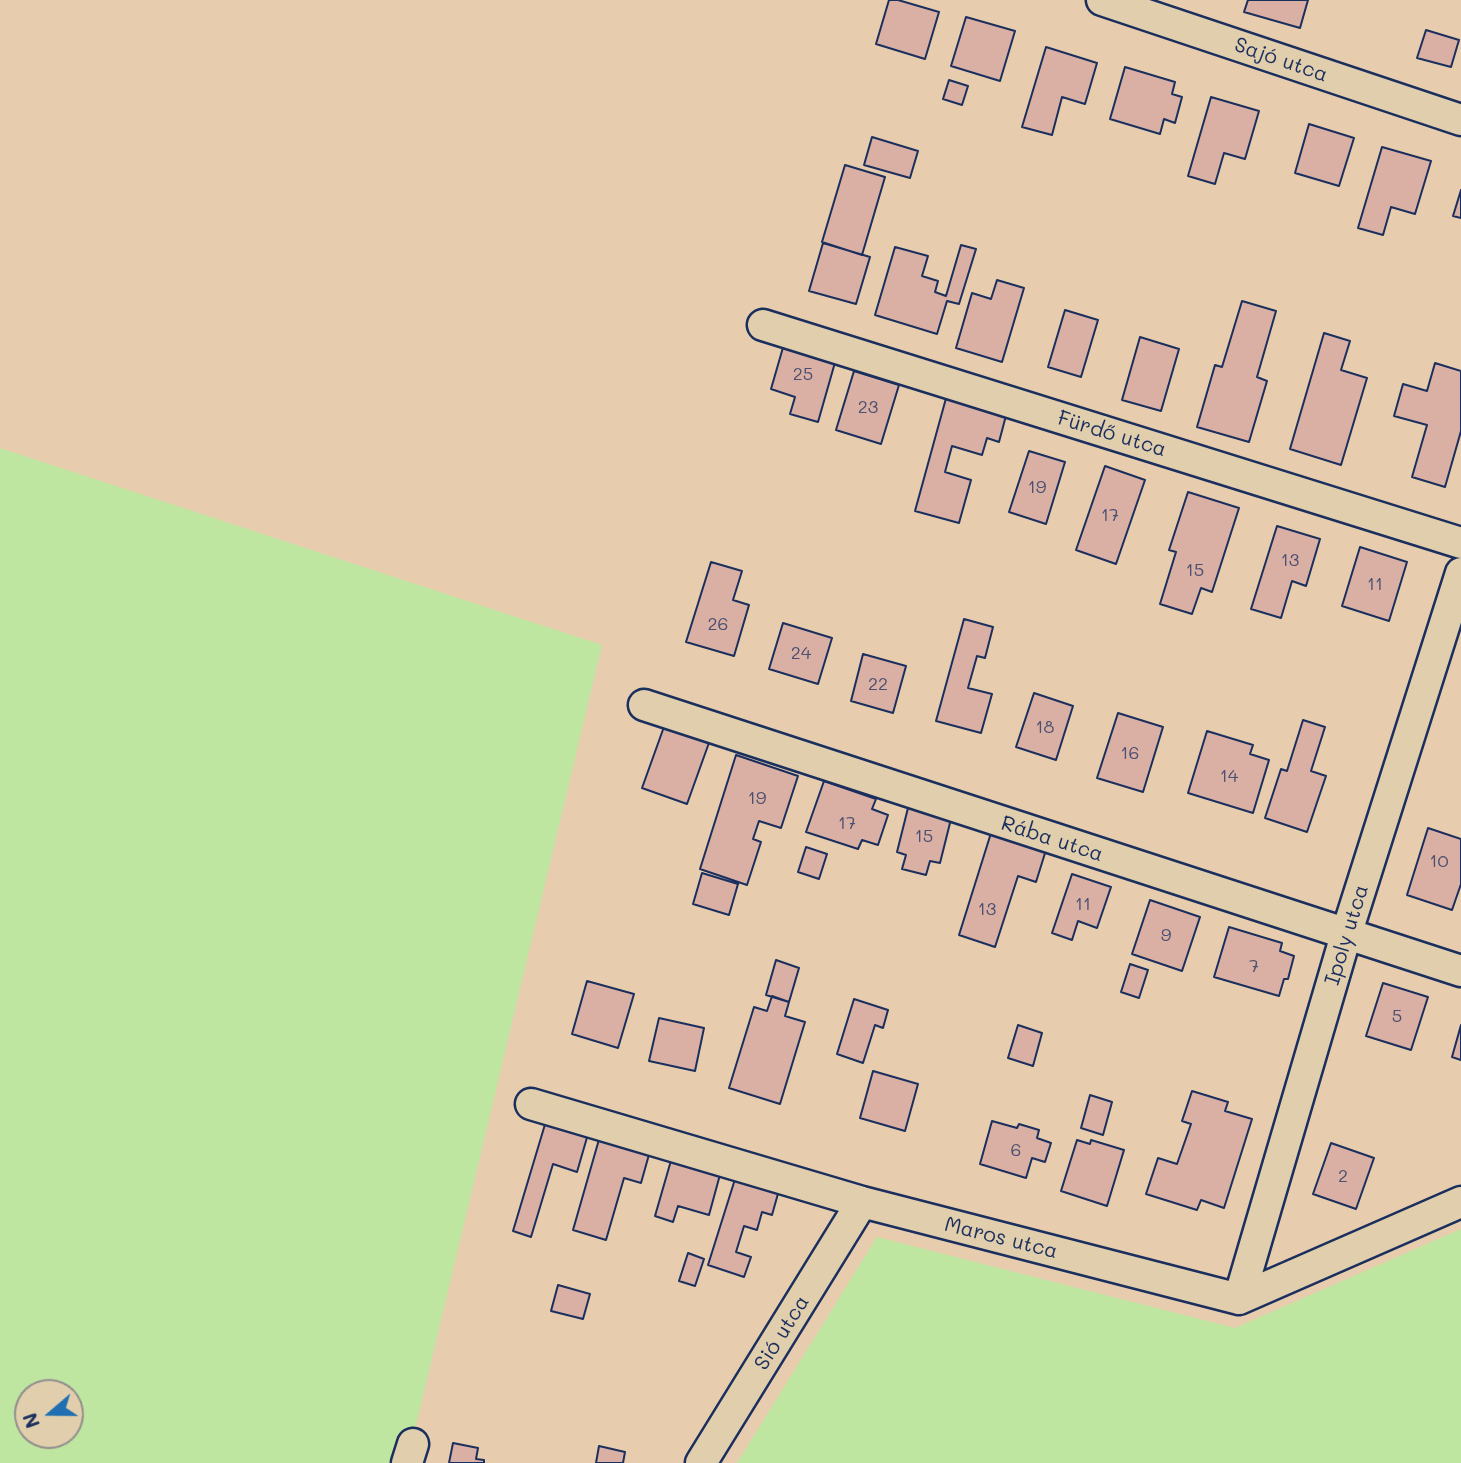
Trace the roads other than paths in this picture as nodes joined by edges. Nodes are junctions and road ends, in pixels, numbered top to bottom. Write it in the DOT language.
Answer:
graph roads {
  1 [pos="1102,0"];
  2 [pos="1461,120"];
  3 [pos="763,325"];
  4 [pos="1461,543"];
  5 [pos="1461,573"];
  6 [pos="644,705"];
  7 [pos="1346,935"];
  8 [pos="1461,971"];
  9 [pos="531,1104"];
  10 [pos="862,1202"];
  11 [pos="1461,1202"];
  12 [pos="1239,1300"];
  13 [pos="701,1463"];
  1 -- 2 [label="street, Sajó utca"];
  3 -- 4 [label="street, Fürdő utca"];
  5 -- 7 [label="street, Ipoly utca"];
  6 -- 7 [label="street, Rába utca"];
  7 -- 8 [label="street, Rába utca"];
  7 -- 12 [label="street, Ipoly utca"];
  9 -- 10 [label="street, Maros utca"];
  10 -- 12 [label="street, Maros utca"];
  10 -- 13 [label="street, Sió utca"];
  11 -- 12 [label="street"];
}
